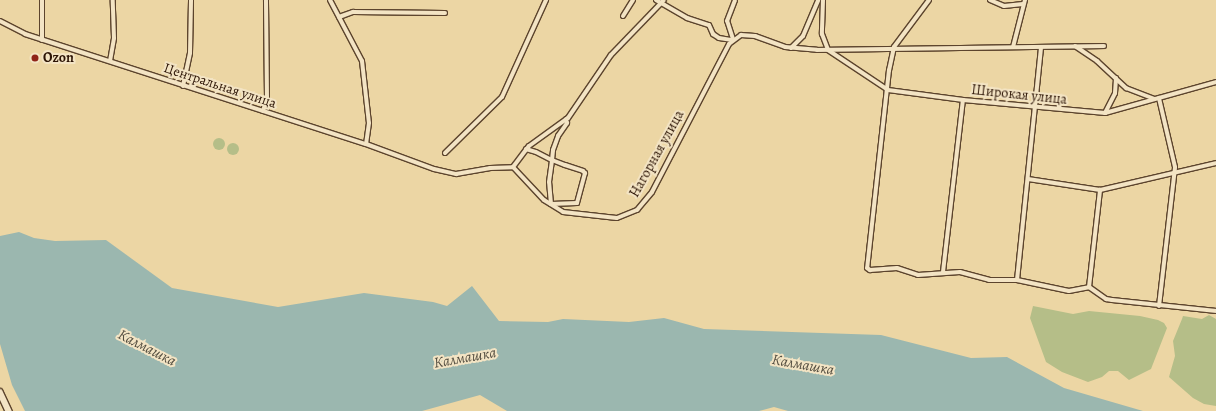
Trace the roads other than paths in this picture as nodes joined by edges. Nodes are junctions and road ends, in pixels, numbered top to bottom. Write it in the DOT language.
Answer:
graph roads {
  1 [pos="42,0"];
  2 [pos="113,0"];
  3 [pos="190,0"];
  4 [pos="266,0"];
  5 [pos="330,0"];
  6 [pos="546,0"];
  7 [pos="633,0"];
  8 [pos="656,0"];
  9 [pos="735,0"];
  10 [pos="818,0"];
  11 [pos="823,0"];
  12 [pos="929,0"];
  13 [pos="990,0"];
  14 [pos="663,2"];
  15 [pos="1024,2"];
  16 [pos="445,12"];
  17 [pos="623,16"];
  18 [pos="339,17"];
  19 [pos="0,21"];
  20 [pos="42,40"];
  21 [pos="731,41"];
  22 [pos="1075,46"];
  23 [pos="1104,46"];
  24 [pos="1013,47"];
  25 [pos="1041,47"];
  26 [pos="790,48"];
  27 [pos="894,48"];
  28 [pos="828,50"];
  29 [pos="110,61"];
  30 [pos="1116,78"];
  31 [pos="1216,82"];
  32 [pos="183,86"];
  33 [pos="888,90"];
  34 [pos="1160,98"];
  35 [pos="1154,99"];
  36 [pos="963,100"];
  37 [pos="1035,107"];
  38 [pos="262,111"];
  39 [pos="1105,113"];
  40 [pos="566,119"];
  41 [pos="366,144"];
  42 [pos="526,149"];
  43 [pos="445,153"];
  44 [pos="552,160"];
  45 [pos="1216,163"];
  46 [pos="513,167"];
  47 [pos="1174,173"];
  48 [pos="1028,179"];
  49 [pos="1100,190"];
  50 [pos="551,204"];
  51 [pos="943,272"];
  52 [pos="1017,280"];
  53 [pos="1088,287"];
  54 [pos="1160,306"];
  55 [pos="1216,311"];
  56 [pos="0,392"];
  57 [pos="9,411"];
  1 -- 20 [label="street"];
  2 -- 29 [label="street"];
  3 -- 32 [label="street"];
  4 -- 38 [label="street"];
  5 -- 18 [label="street"];
  6 -- 43 [label="street"];
  7 -- 17 [label="street"];
  8 -- 14 [label="street"];
  9 -- 21 [label="street"];
  10 -- 26 [label="street"];
  11 -- 28 [label="street"];
  12 -- 27 [label="street"];
  13 -- 15 [label="street"];
  14 -- 21 [label="street"];
  14 -- 40 [label="street"];
  15 -- 24 [label="street"];
  16 -- 18 [label="street"];
  18 -- 41 [label="street"];
  19 -- 20 [label="street, Центральная улица"];
  20 -- 29 [label="street, Центральная улица"];
  21 -- 26 [label="street"];
  21 -- 50 [label="street, Нагорная улица"];
  22 -- 23 [label="street"];
  22 -- 25 [label="street"];
  22 -- 30 [label="street"];
  24 -- 25 [label="street"];
  24 -- 27 [label="street"];
  25 -- 37 [label="street"];
  26 -- 28 [label="street"];
  27 -- 28 [label="street"];
  27 -- 33 [label="street"];
  28 -- 33 [label="street, Широкая улица"];
  29 -- 32 [label="street, Центральная улица"];
  30 -- 35 [label="street"];
  30 -- 39 [label="street"];
  31 -- 34 [label="street, Широкая улица"];
  32 -- 38 [label="street, Центральная улица"];
  33 -- 36 [label="street, Широкая улица"];
  33 -- 51 [label="street"];
  34 -- 35 [label="street, Широкая улица"];
  34 -- 47 [label="street"];
  35 -- 39 [label="street, Широкая улица"];
  36 -- 37 [label="street, Широкая улица"];
  36 -- 51 [label="street"];
  37 -- 39 [label="street, Широкая улица"];
  37 -- 48 [label="street"];
  38 -- 41 [label="street, Центральная улица"];
  40 -- 42 [label="street"];
  40 -- 44 [label="street"];
  41 -- 46 [label="street, Центральная улица"];
  42 -- 44 [label="street"];
  42 -- 46 [label="street"];
  44 -- 50 [label="street"];
  44 -- 50 [label="street"];
  45 -- 47 [label="street"];
  46 -- 50 [label="street, Нагорная улица"];
  47 -- 49 [label="street"];
  47 -- 54 [label="street"];
  48 -- 49 [label="street"];
  48 -- 52 [label="street"];
  49 -- 53 [label="street"];
  51 -- 52 [label="street"];
  52 -- 53 [label="street"];
  53 -- 54 [label="street"];
  54 -- 55 [label="street"];
  56 -- 57 [label="main road"];
}
